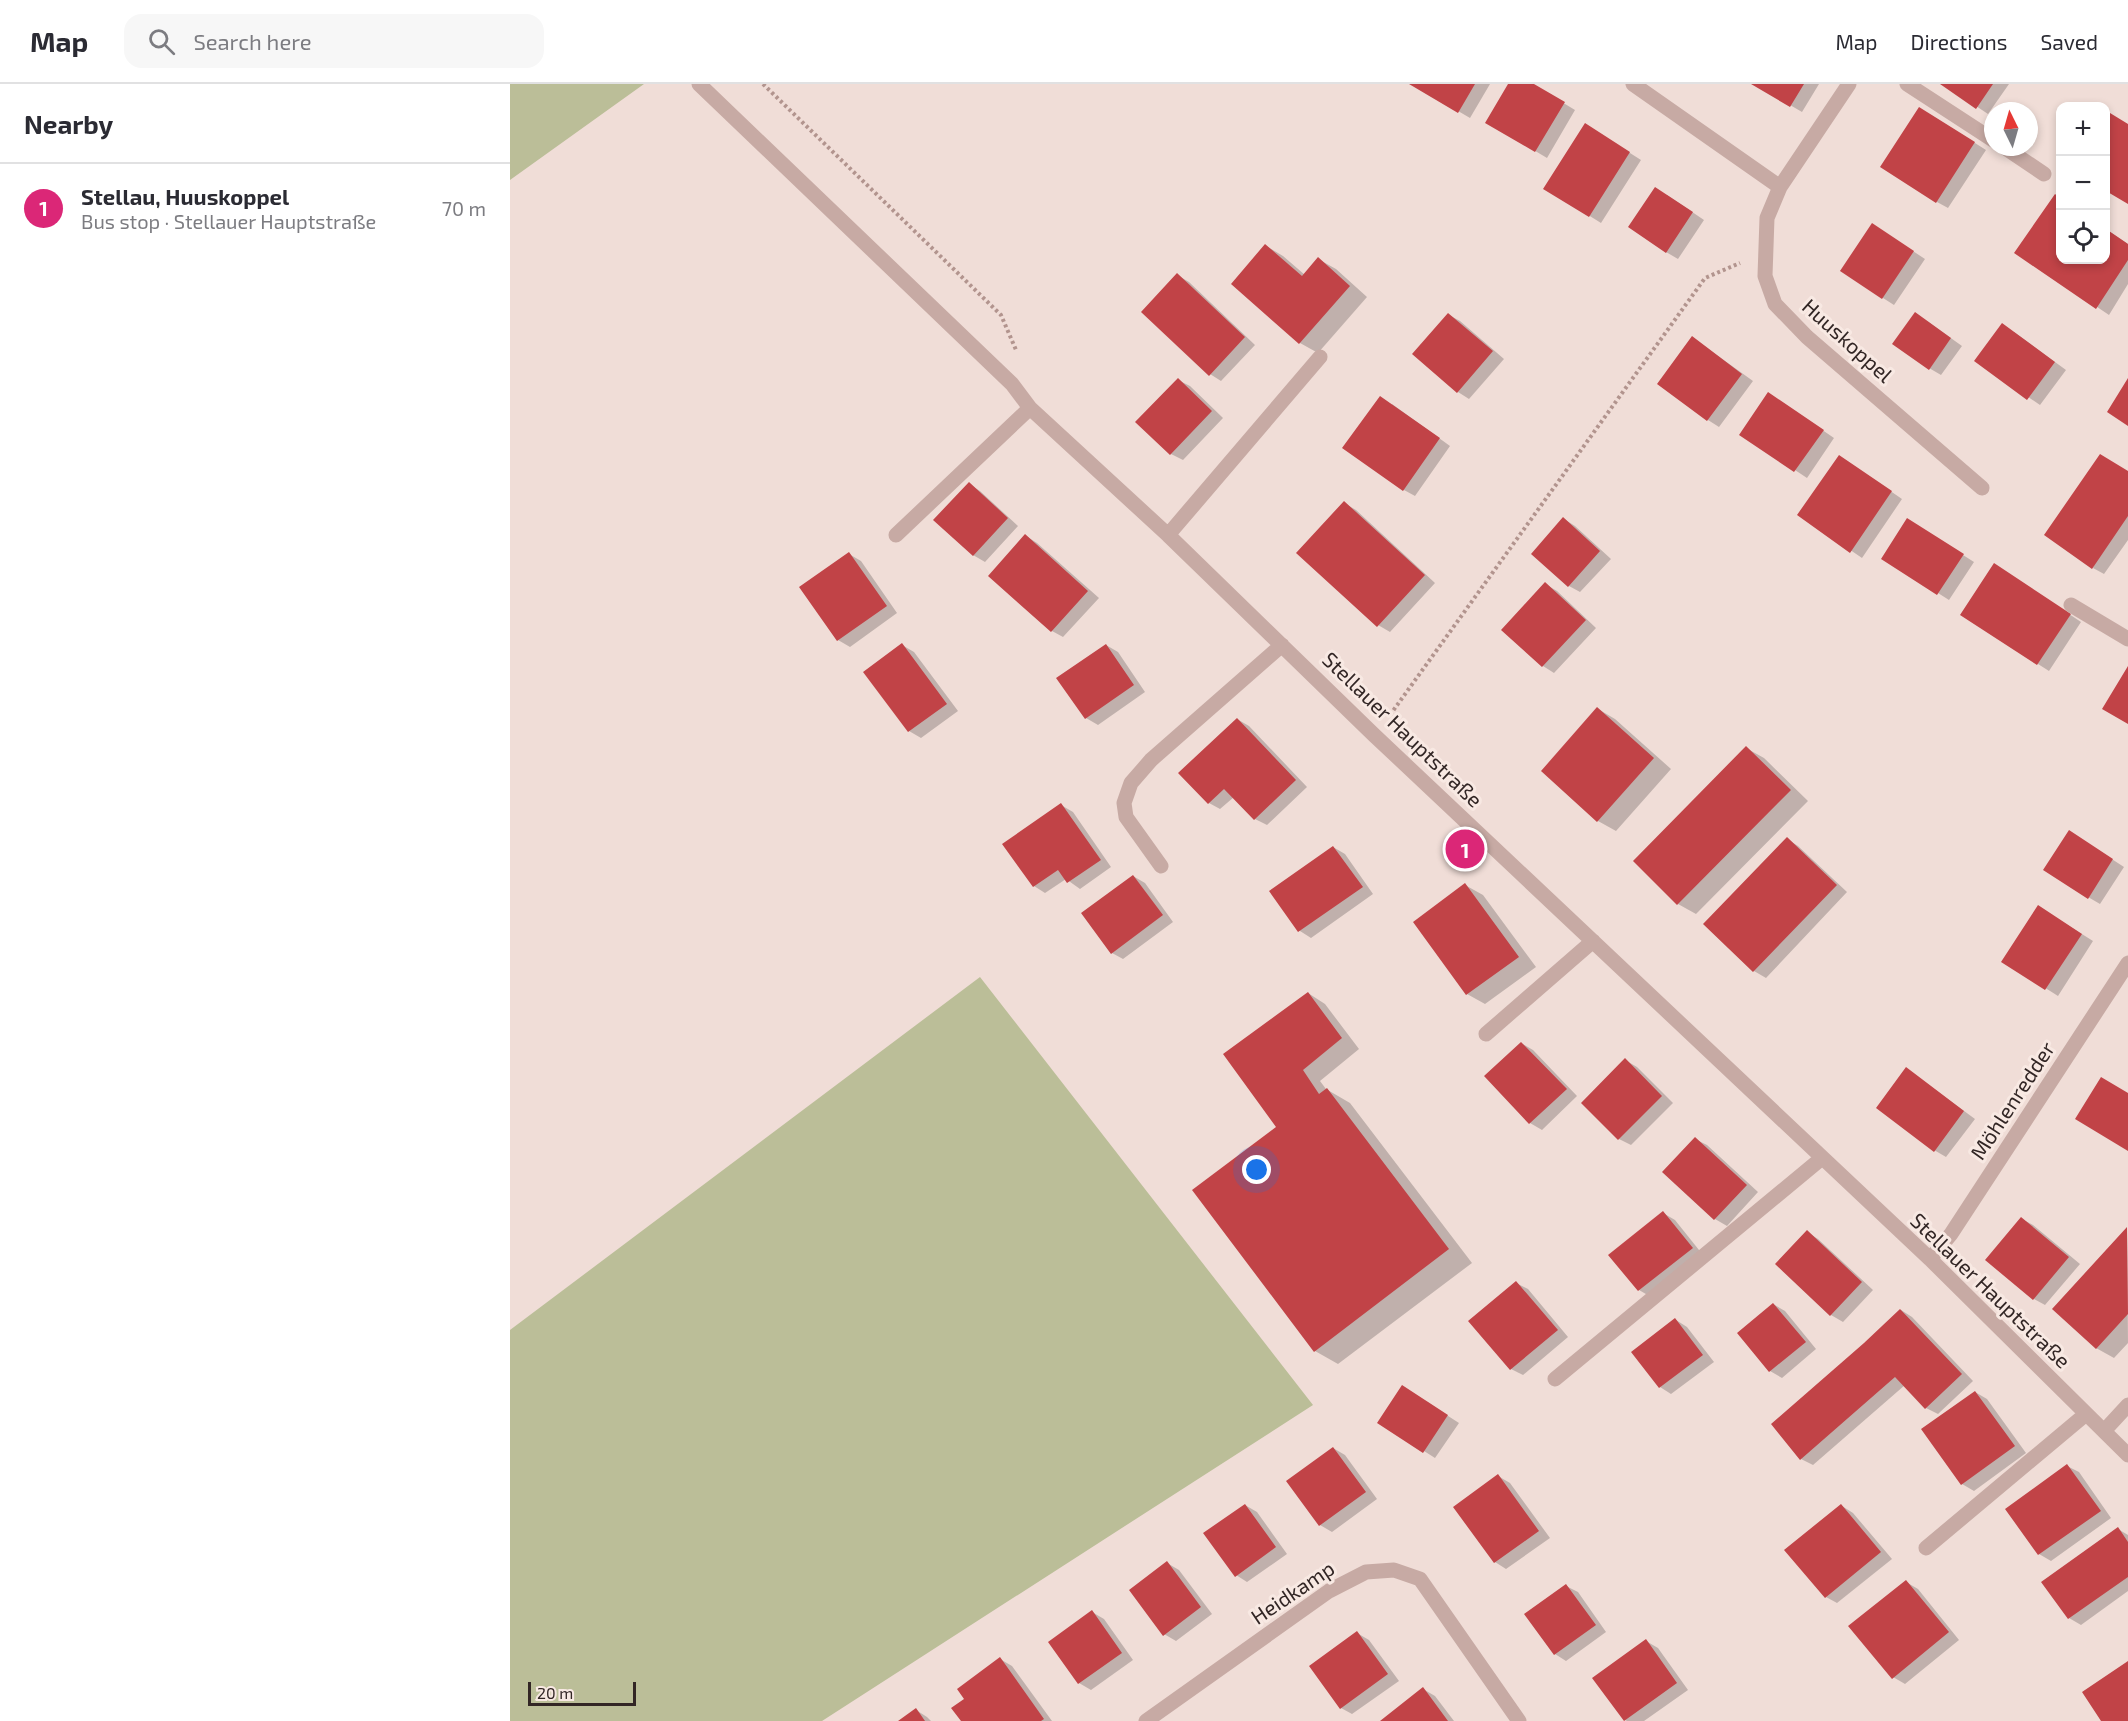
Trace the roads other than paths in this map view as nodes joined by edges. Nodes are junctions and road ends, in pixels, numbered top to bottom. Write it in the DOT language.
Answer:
graph roads {
  1 [pos="699,84"];
  2 [pos="1633,84"];
  3 [pos="1849,84"];
  4 [pos="1907,84"];
  5 [pos="1984,134"];
  6 [pos="2017,156"];
  7 [pos="2044,174"];
  8 [pos="1780,187"];
  9 [pos="1320,357"];
  10 [pos="1030,408"];
  11 [pos="1982,488"];
  12 [pos="896,535"];
  13 [pos="1168,535"];
  14 [pos="2071,605"];
  15 [pos="2128,639"];
  16 [pos="1282,645"];
  17 [pos="1161,866"];
  18 [pos="1593,940"];
  19 [pos="2128,963"];
  20 [pos="1486,1034"];
  21 [pos="1822,1158"];
  22 [pos="1930,1259"];
  23 [pos="1555,1379"];
  24 [pos="2128,1405"];
  25 [pos="2086,1414"];
  26 [pos="2104,1431"];
  27 [pos="2128,1455"];
  28 [pos="1926,1548"];
  29 [pos="1146,1721"];
  30 [pos="1519,1721"];
  1 -- 10 [label="street, Stellauer Hauptstraße"];
  2 -- 8 [label="street"];
  3 -- 8 [label="street, Huuskoppel"];
  4 -- 5 [label="street"];
  6 -- 7 [label="street"];
  8 -- 11 [label="street, Huuskoppel"];
  9 -- 13 [label="street"];
  10 -- 12 [label="street"];
  10 -- 13 [label="street, Stellauer Hauptstraße"];
  13 -- 16 [label="street, Stellauer Hauptstraße"];
  14 -- 15 [label="street"];
  16 -- 17 [label="street"];
  16 -- 18 [label="street, Stellauer Hauptstraße"];
  18 -- 20 [label="street"];
  18 -- 21 [label="street, Stellauer Hauptstraße"];
  19 -- 22 [label="street, Möhlenredder"];
  21 -- 22 [label="street, Stellauer Hauptstraße"];
  21 -- 23 [label="street"];
  22 -- 25 [label="street, Stellauer Hauptstraße"];
  24 -- 26 [label="street"];
  25 -- 26 [label="street, Stellauer Hauptstraße"];
  25 -- 28 [label="street"];
  26 -- 27 [label="street, Stellauer Hauptstraße"];
  29 -- 30 [label="street, Heidkamp"];
}
